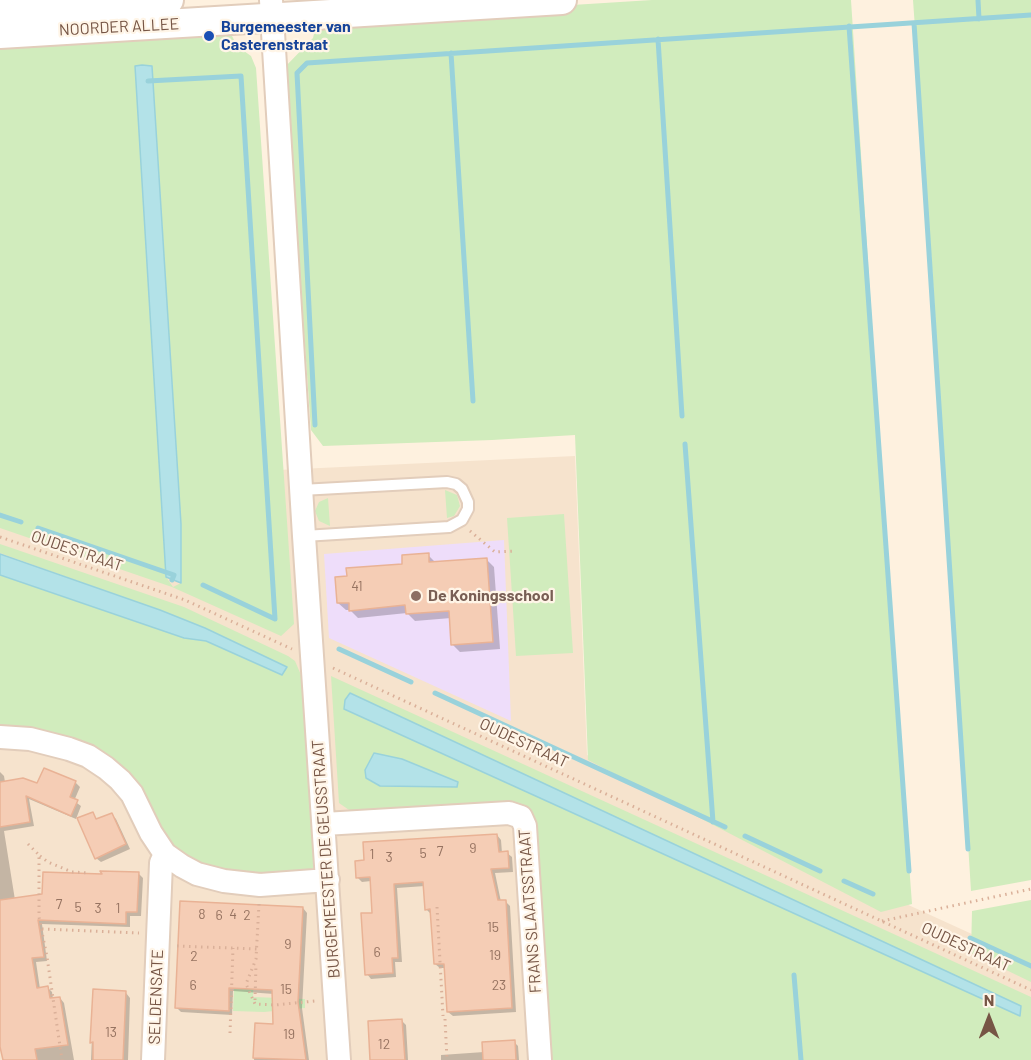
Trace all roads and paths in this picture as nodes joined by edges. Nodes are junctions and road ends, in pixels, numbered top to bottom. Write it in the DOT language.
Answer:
graph roads {
  1 [pos="169,0"];
  2 [pos="562,0"];
  3 [pos="272,9"];
  4 [pos="0,12"];
  5 [pos="0,34"];
  6 [pos="301,490"];
  7 [pos="460,522"];
  8 [pos="304,536"];
  9 [pos="0,537"];
  10 [pos="516,551"];
  11 [pos="313,659"];
  12 [pos="0,737"];
  13 [pos="324,824"];
  14 [pos="28,844"];
  15 [pos="165,854"];
  16 [pos="39,855"];
  17 [pos="90,873"];
  18 [pos="328,880"];
  19 [pos="260,885"];
  20 [pos="1031,889"];
  21 [pos="437,907"];
  22 [pos="880,921"];
  23 [pos="42,929"];
  24 [pos="158,939"];
  25 [pos="233,948"];
  26 [pos="256,949"];
  27 [pos="256,959"];
  28 [pos="1031,990"];
  29 [pos="335,1000"];
  30 [pos="255,1004"];
  31 [pos="230,1033"];
  32 [pos="62,1060"];
  33 [pos="153,1060"];
  34 [pos="339,1060"];
  35 [pos="447,1060"];
  36 [pos="540,1060"];
  1 -- 4 [label="street, NOORDER ALLEE"];
  2 -- 3 [label="street, NOORDER ALLEE"];
  3 -- 5 [label="street, NOORDER ALLEE"];
  3 -- 6 [label="street"];
  6 -- 7 [label="lane"];
  6 -- 8 [label="street"];
  7 -- 8 [label="lane"];
  7 -- 10 [label="path"];
  8 -- 11 [label="street"];
  9 -- 11 [label="path, OUDESTRAAT"];
  11 -- 13 [label="street, BURGEMEESTER DE GEUSSTRAAT"];
  11 -- 22 [label="path, OUDESTRAAT"];
  12 -- 15 [label="street"];
  13 -- 18 [label="street, BURGEMEESTER DE GEUSSTRAAT"];
  13 -- 36 [label="street, FRANS SLAATSSTRAAT"];
  14 -- 16 [label="path"];
  15 -- 19 [label="street"];
  15 -- 24 [label="street, SELDENSATE"];
  16 -- 17 [label="path"];
  16 -- 23 [label="path"];
  18 -- 19 [label="street"];
  18 -- 29 [label="street, BURGEMEESTER DE GEUSSTRAAT"];
  19 -- 26 [label="path"];
  20 -- 22 [label="path"];
  21 -- 35 [label="path"];
  22 -- 28 [label="path, OUDESTRAAT"];
  23 -- 24 [label="path, SELDENSATE"];
  23 -- 32 [label="path"];
  24 -- 25 [label="path"];
  24 -- 33 [label="street, SELDENSATE"];
  25 -- 26 [label="path"];
  25 -- 31 [label="path"];
  26 -- 27 [label="path"];
  27 -- 30 [label="path"];
  27 -- 30 [label="path"];
  29 -- 30 [label="path"];
  29 -- 34 [label="street, BURGEMEESTER DE GEUSSTRAAT"];
}
